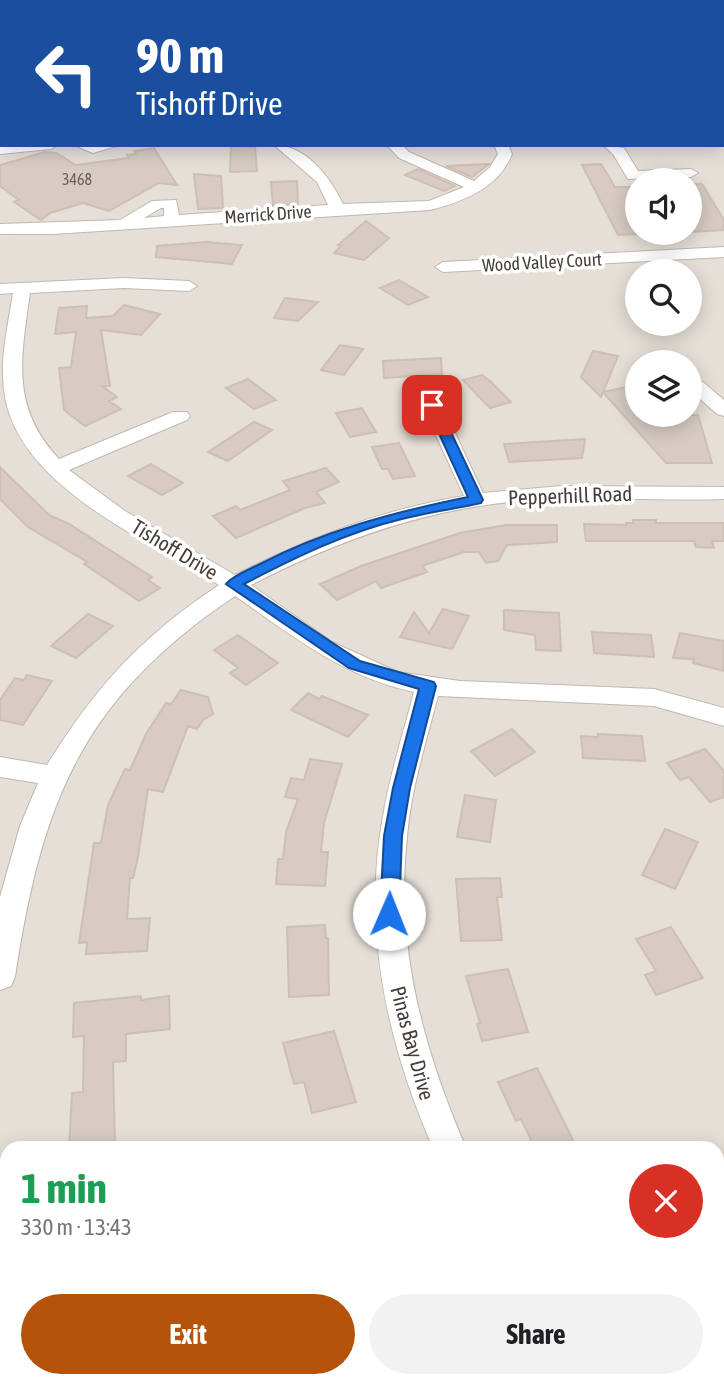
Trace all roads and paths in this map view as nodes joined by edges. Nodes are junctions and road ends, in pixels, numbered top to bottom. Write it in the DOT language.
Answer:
graph roads {
  1 [pos="31,147"];
  2 [pos="283,147"];
  3 [pos="396,147"];
  4 [pos="502,147"];
  5 [pos="613,147"];
  6 [pos="0,150"];
  7 [pos="629,168"];
  8 [pos="472,189"];
  9 [pos="488,200"];
  10 [pos="338,209"];
  11 [pos="0,229"];
  12 [pos="724,252"];
  13 [pos="443,267"];
  14 [pos="189,286"];
  15 [pos="11,289"];
  16 [pos="702,391"];
  17 [pos="432,405"];
  18 [pos="724,410"];
  19 [pos="180,416"];
  20 [pos="56,468"];
  21 [pos="724,493"];
  22 [pos="476,500"];
  23 [pos="234,584"];
  24 [pos="428,686"];
  25 [pos="724,717"];
  26 [pos="0,767"];
  27 [pos="54,776"];
  28 [pos="0,977"];
  29 [pos="447,1141"];
  1 -- 6 [label="street"];
  2 -- 10 [label="street"];
  3 -- 8 [label="street"];
  4 -- 8 [label="street, Merrick Drive"];
  5 -- 7 [label="street"];
  8 -- 9 [label="street"];
  8 -- 10 [label="street, Merrick Drive"];
  10 -- 11 [label="street, Merrick Drive"];
  12 -- 13 [label="street, Wood Valley Court"];
  14 -- 15 [label="street"];
  15 -- 20 [label="street, Tishoff Drive"];
  16 -- 18 [label="street"];
  17 -- 22 [label="street"];
  19 -- 20 [label="street"];
  20 -- 23 [label="street, Tishoff Drive"];
  21 -- 22 [label="street, Pepperhill Road"];
  22 -- 23 [label="street, Pepperhill Road"];
  23 -- 24 [label="street, Tishoff Drive"];
  23 -- 27 [label="street, Pepperhill Road"];
  24 -- 25 [label="street, Tishoff Drive"];
  24 -- 29 [label="street, Pinas Bay Drive"];
  26 -- 27 [label="street"];
  27 -- 28 [label="street, Pepperhill Road"];
}
